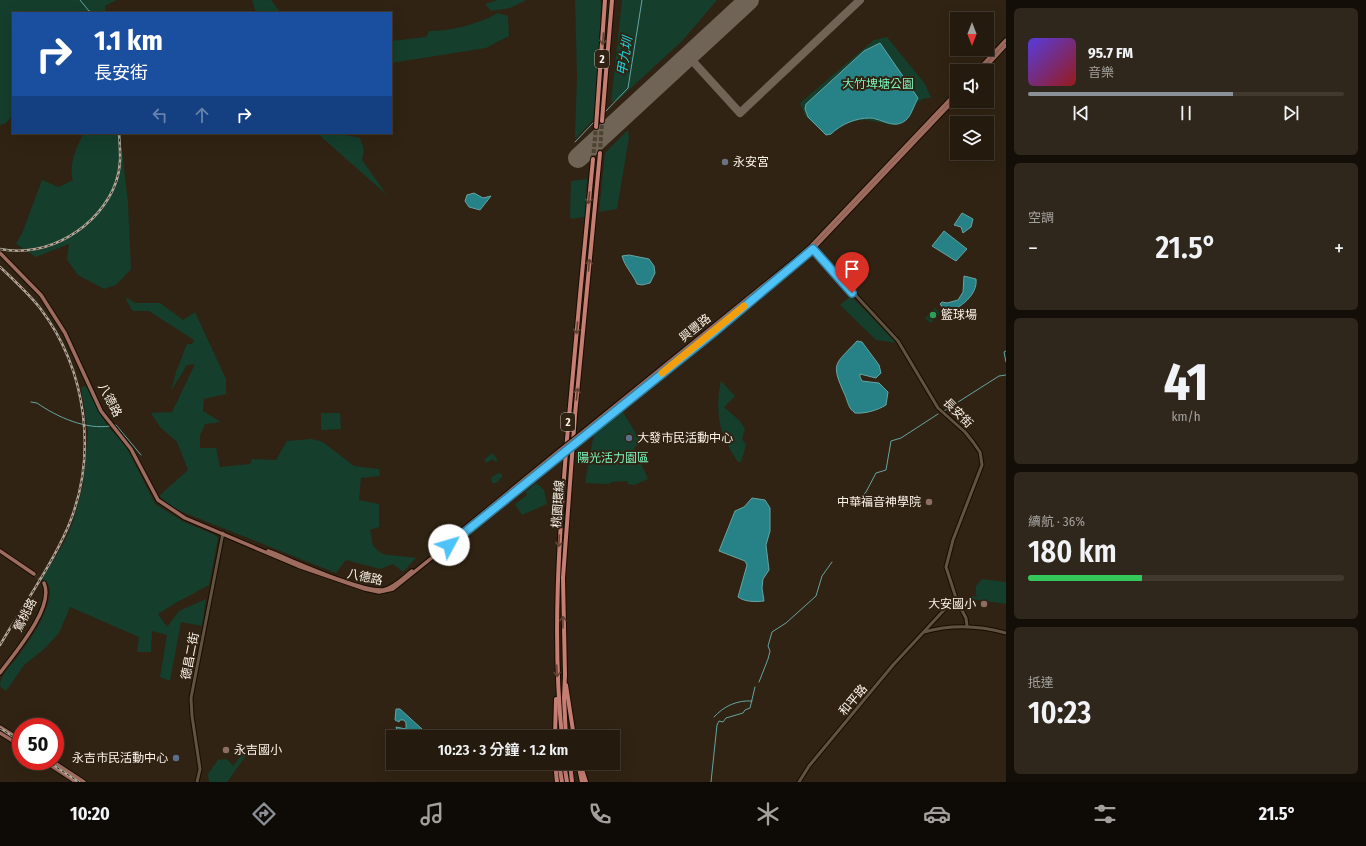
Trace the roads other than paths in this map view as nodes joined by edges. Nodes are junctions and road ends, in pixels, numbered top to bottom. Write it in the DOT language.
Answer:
graph roads {
  1 [pos="605,0"];
  2 [pos="612,0"];
  3 [pos="1006,40"];
  4 [pos="1006,45"];
  5 [pos="984,64"];
  6 [pos="988,64"];
  7 [pos="950,100"];
  8 [pos="950,104"];
  9 [pos="602,121"];
  10 [pos="596,127"];
  11 [pos="600,153"];
  12 [pos="593,159"];
  13 [pos="812,248"];
  14 [pos="0,253"];
  15 [pos="561,452"];
  16 [pos="223,533"];
  17 [pos="0,551"];
  18 [pos="428,559"];
  19 [pos="34,574"];
  20 [pos="44,583"];
  21 [pos="957,601"];
  22 [pos="967,626"];
  23 [pos="924,632"];
  24 [pos="1006,633"];
  25 [pos="0,673"];
  26 [pos="565,675"];
  27 [pos="557,685"];
  28 [pos="0,727"];
  29 [pos="555,730"];
  30 [pos="561,730"];
  31 [pos="566,730"];
  32 [pos="573,730"];
  33 [pos="0,733"];
  34 [pos="12,734"];
  35 [pos="12,740"];
  36 [pos="64,769"];
  37 [pos="58,770"];
  38 [pos="556,770"];
  39 [pos="560,770"];
  40 [pos="565,770"];
  41 [pos="571,770"];
  42 [pos="580,770"];
  43 [pos="582,770"];
  44 [pos="76,782"];
  45 [pos="84,782"];
  46 [pos="197,782"];
  47 [pos="557,782"];
  48 [pos="562,782"];
  49 [pos="567,782"];
  50 [pos="572,782"];
  51 [pos="582,782"];
  52 [pos="586,782"];
  53 [pos="799,782"];
  1 -- 10 [label="highway, 2, one-way"];
  2 -- 9 [label="highway, 2"];
  3 -- 5 [label="main road"];
  4 -- 6 [label="main road"];
  7 -- 13 [label="main road, 興豐路"];
  8 -- 13 [label="main road, 興豐路"];
  26 -- 11 [label="highway, 桃園環線 / 2, one-way"];
  12 -- 27 [label="highway, 桃園環線 / 2, one-way"];
  13 -- 15 [label="main road, 興豐路, bridge"];
  13 -- 15 [label="main road, 興豐路, bridge"];
  13 -- 21 [label="street, 長安街"];
  14 -- 16 [label="main road, 八德路"];
  15 -- 18 [label="main road, 興豐路"];
  16 -- 18 [label="main road, 八德路"];
  16 -- 46 [label="street, 德昌二街"];
  17 -- 19 [label="main road"];
  20 -- 25 [label="main road, 鶯桃路"];
  21 -- 22 [label="street, 長安街"];
  21 -- 23 [label="street, 和平路"];
  22 -- 23 [label="street"];
  22 -- 24 [label="street"];
  23 -- 53 [label="street, 和平路"];
  26 -- 31 [label="highway, 桃園環線 / 2"];
  26 -- 32 [label="highway"];
  27 -- 29 [label="highway"];
  27 -- 30 [label="highway, 桃園環線 / 2"];
  28 -- 34 [label="main road"];
  33 -- 35 [label="main road"];
  36 -- 45 [label="main road"];
  37 -- 44 [label="main road"];
  38 -- 47 [label="highway"];
  39 -- 48 [label="highway"];
  40 -- 49 [label="highway"];
  41 -- 50 [label="highway"];
  42 -- 51 [label="highway"];
  43 -- 52 [label="highway"];
}
